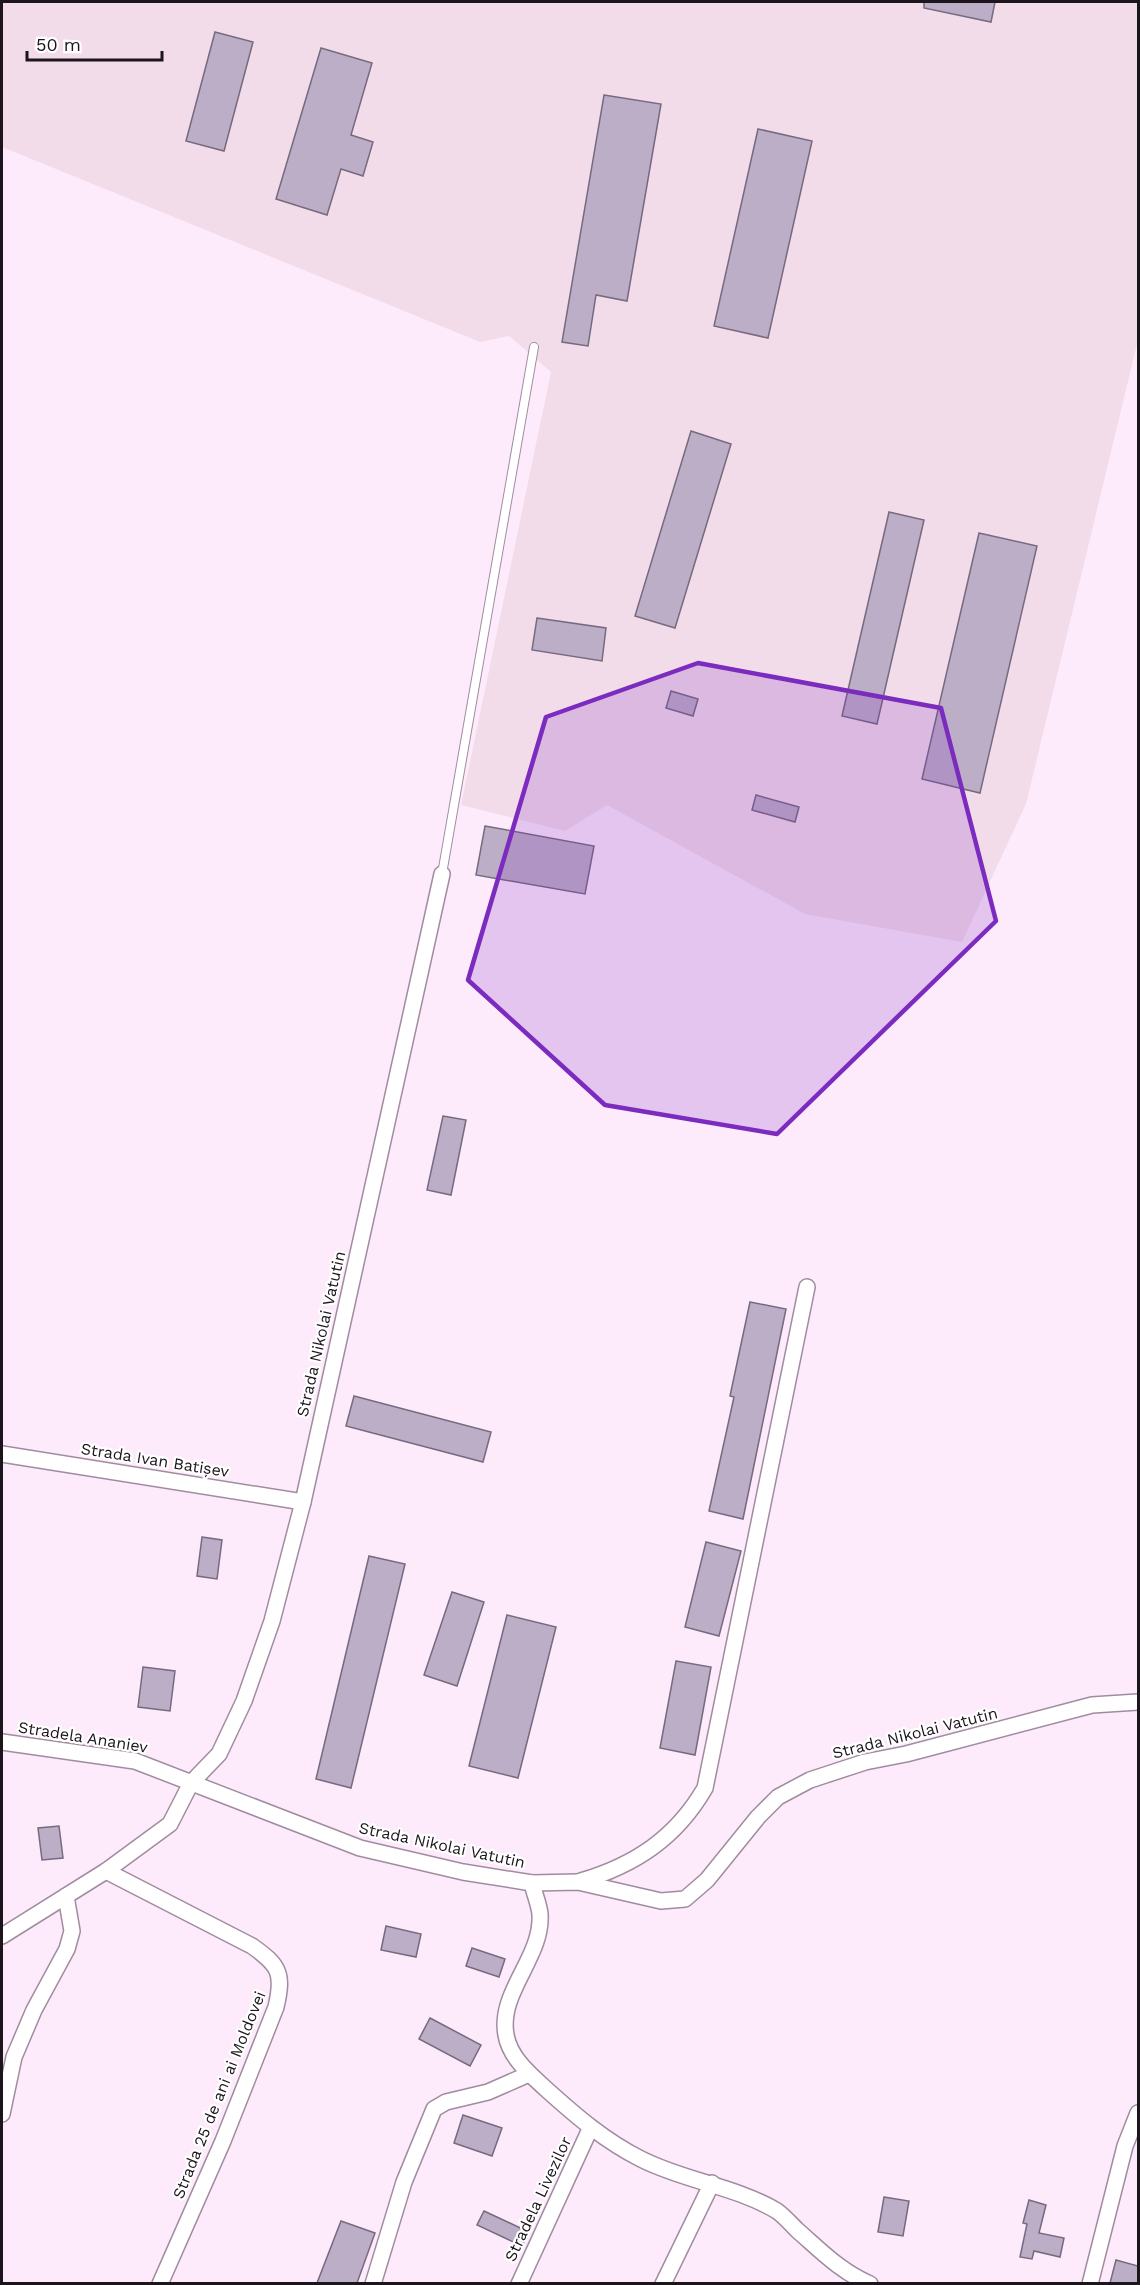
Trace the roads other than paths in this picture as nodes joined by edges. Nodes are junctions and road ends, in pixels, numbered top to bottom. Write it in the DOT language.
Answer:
graph roads {
  1 [pos="534,347"];
  2 [pos="442,874"];
  3 [pos="807,1287"];
  4 [pos="2,1454"];
  5 [pos="303,1502"];
  6 [pos="1138,1702"];
  7 [pos="2,1742"];
  8 [pos="191,1783"];
  9 [pos="106,1871"];
  10 [pos="578,1882"];
  11 [pos="532,1883"];
  12 [pos="66,1896"];
  13 [pos="2,1936"];
  14 [pos="530,2074"];
  15 [pos="1138,2113"];
  16 [pos="2,2114"];
  17 [pos="590,2129"];
  18 [pos="712,2183"];
  19 [pos="160,2283"];
  20 [pos="373,2283"];
  21 [pos="519,2283"];
  22 [pos="663,2283"];
  23 [pos="870,2283"];
  24 [pos="1090,2283"];
  1 -- 2 [label="lane"];
  2 -- 5 [label="street, Strada Nikolai Vatutin"];
  3 -- 10 [label="street"];
  4 -- 5 [label="street, Strada Ivan Batișev"];
  5 -- 8 [label="street, Strada Nikolai Vatutin"];
  6 -- 10 [label="street, Strada Nikolai Vatutin"];
  7 -- 8 [label="street, Stradela Ananiev"];
  8 -- 9 [label="street, Strada Nikolai Vatutin"];
  8 -- 11 [label="street, Strada Nikolai Vatutin"];
  9 -- 12 [label="street, Strada Nikolai Vatutin"];
  9 -- 19 [label="street, Strada 25 de ani ai Moldovei"];
  10 -- 11 [label="street, Strada Nikolai Vatutin"];
  11 -- 14 [label="street, Stradela Livezilor"];
  12 -- 13 [label="street, Strada Nikolai Vatutin"];
  12 -- 16 [label="street"];
  14 -- 17 [label="street, Stradela Livezilor"];
  14 -- 20 [label="street"];
  15 -- 24 [label="street"];
  17 -- 18 [label="street, Stradela Livezilor"];
  17 -- 21 [label="street, Stradela Livezilor"];
  18 -- 22 [label="street"];
  18 -- 23 [label="street, Stradela Livezilor"];
}
